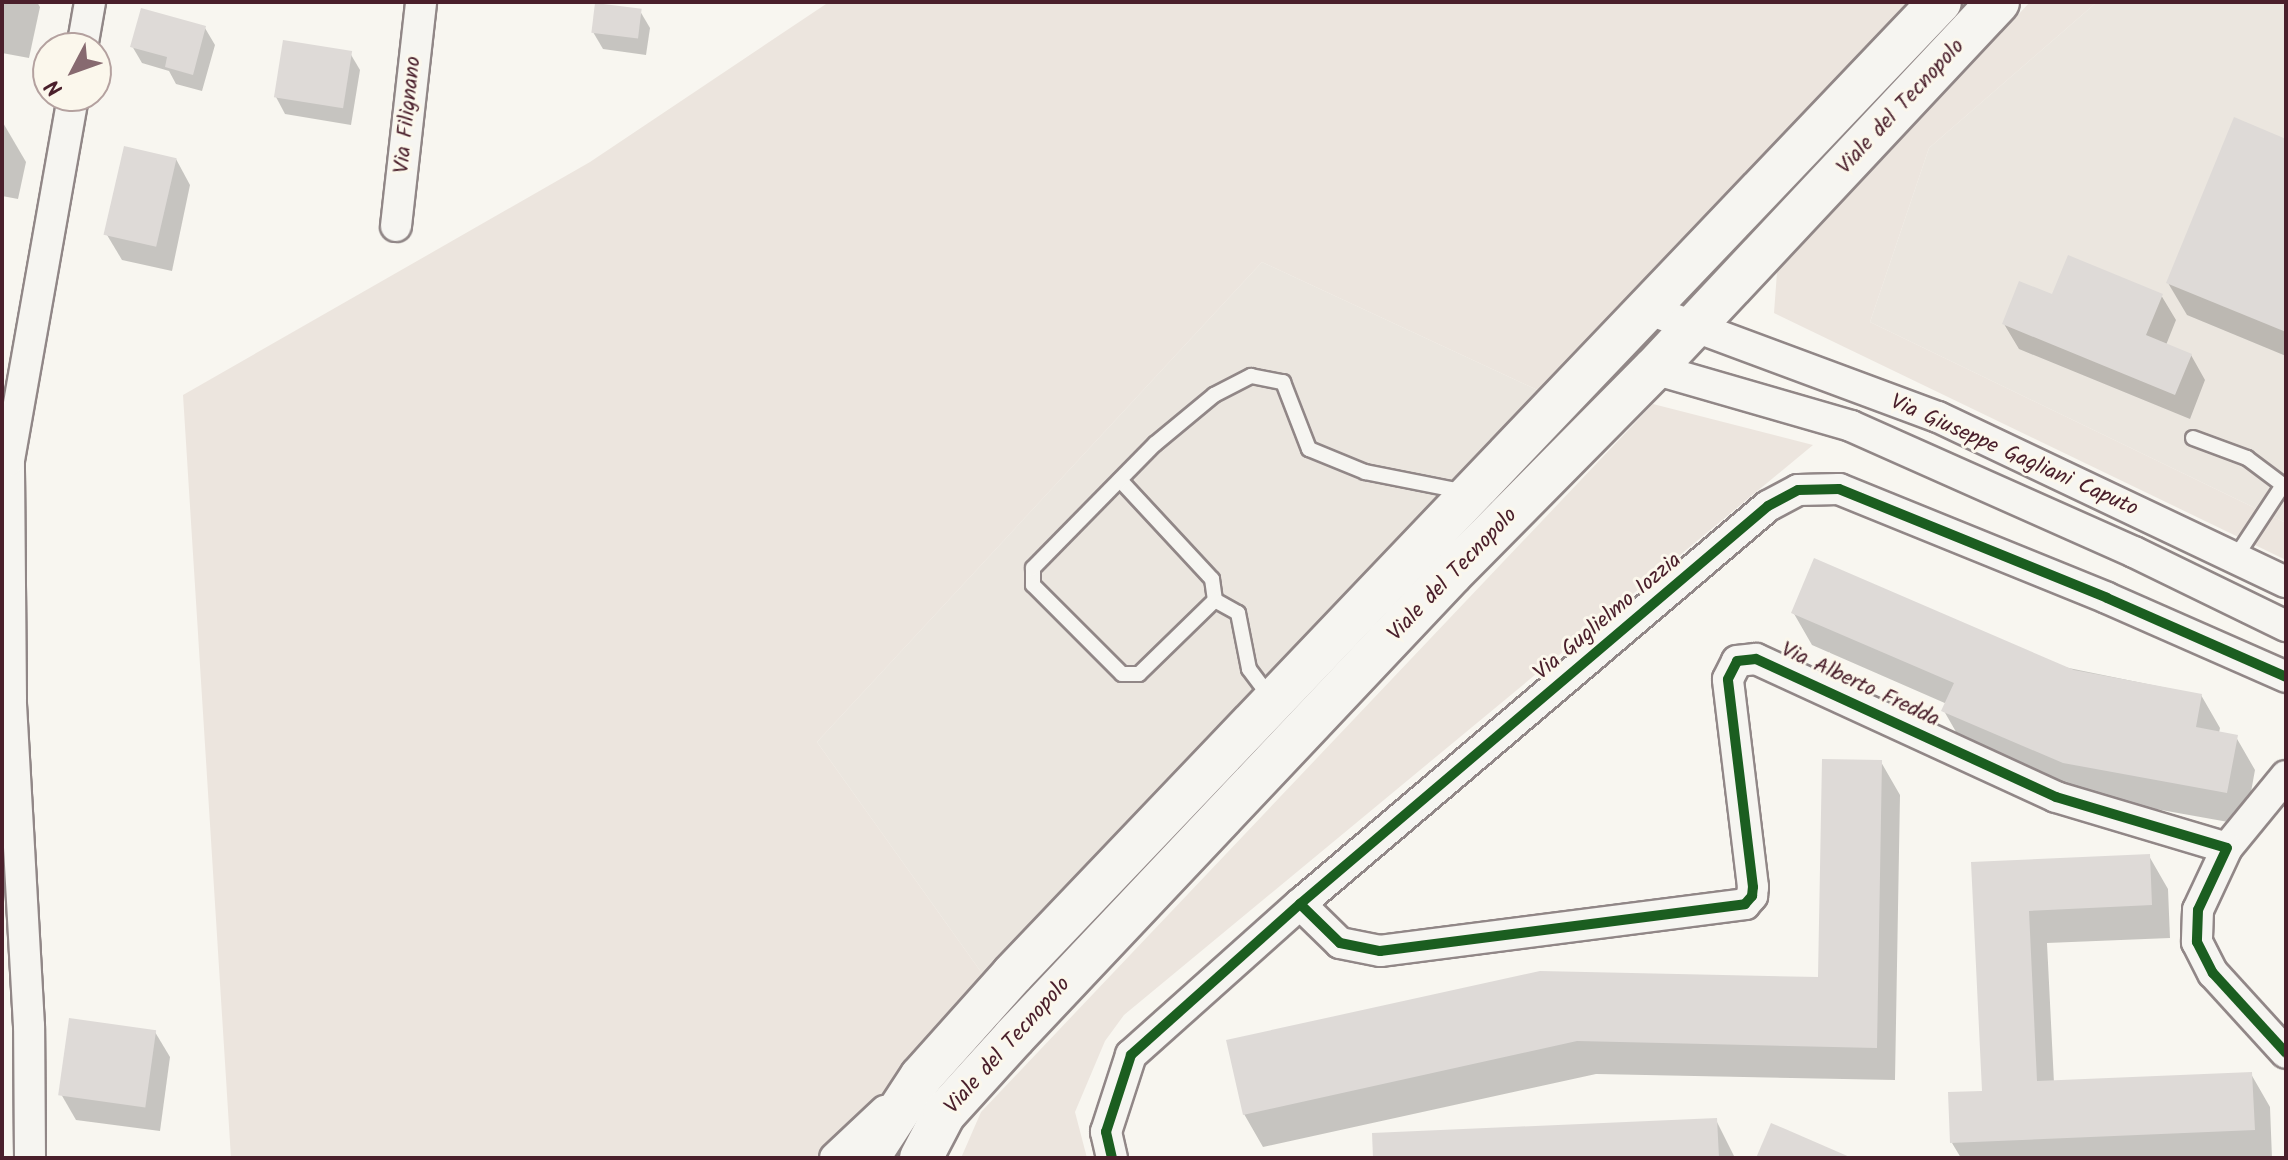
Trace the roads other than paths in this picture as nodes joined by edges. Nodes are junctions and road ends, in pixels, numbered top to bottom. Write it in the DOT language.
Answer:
graph roads {
  1 [pos="90,2"];
  2 [pos="1940,2"];
  3 [pos="1998,2"];
  4 [pos="415,3"];
  5 [pos="85,32"];
  6 [pos="70,112"];
  7 [pos="396,226"];
  8 [pos="1647,309"];
  9 [pos="1694,326"];
  10 [pos="1654,369"];
  11 [pos="2193,438"];
  12 [pos="1120,480"];
  13 [pos="2285,485"];
  14 [pos="1470,492"];
  15 [pos="2235,558"];
  16 [pos="2286,582"];
  17 [pos="1215,600"];
  18 [pos="2286,626"];
  19 [pos="2286,677"];
  20 [pos="1272,701"];
  21 [pos="6,702"];
  22 [pos="2286,776"];
  23 [pos="2227,848"];
  24 [pos="1300,904"];
  25 [pos="29,1026"];
  26 [pos="2,1042"];
  27 [pos="2286,1053"];
  28 [pos="921,1077"];
  29 [pos="30,1158"];
  30 [pos="835,1158"];
  31 [pos="868,1158"];
  32 [pos="921,1158"];
  33 [pos="1112,1158"];
  1 -- 5 [label="street"];
  2 -- 8 [label="main road, Viale del Tecnopolo"];
  3 -- 9 [label="main road, Viale del Tecnopolo"];
  4 -- 7 [label="street, Via Filignano"];
  6 -- 21 [label="street"];
  8 -- 9 [label="street, Via Giuseppe Gagliani Caputo"];
  8 -- 14 [label="main road, Viale del Tecnopolo"];
  9 -- 10 [label="main road, Viale del Tecnopolo"];
  9 -- 15 [label="street, Via Giuseppe Gagliani Caputo"];
  10 -- 18 [label="street, Via Giuseppe Gagliani Caputo"];
  10 -- 32 [label="main road, Viale del Tecnopolo"];
  11 -- 13 [label="lane"];
  12 -- 14 [label="lane"];
  12 -- 17 [label="lane"];
  12 -- 17 [label="lane"];
  13 -- 15 [label="lane"];
  14 -- 20 [label="main road, Viale del Tecnopolo"];
  15 -- 16 [label="street, Via Giuseppe Gagliani Caputo"];
  17 -- 20 [label="lane"];
  19 -- 24 [label="street, Via Guglielmo Iozzia"];
  20 -- 28 [label="main road, Viale del Tecnopolo"];
  21 -- 25 [label="street"];
  22 -- 23 [label="street"];
  23 -- 24 [label="street, Via Alberto Fredda"];
  23 -- 27 [label="street"];
  24 -- 33 [label="street, Via Guglielmo Iozzia"];
  25 -- 26 [label="street"];
  25 -- 29 [label="street"];
  28 -- 30 [label="street"];
  28 -- 31 [label="main road, Viale del Tecnopolo"];
}
